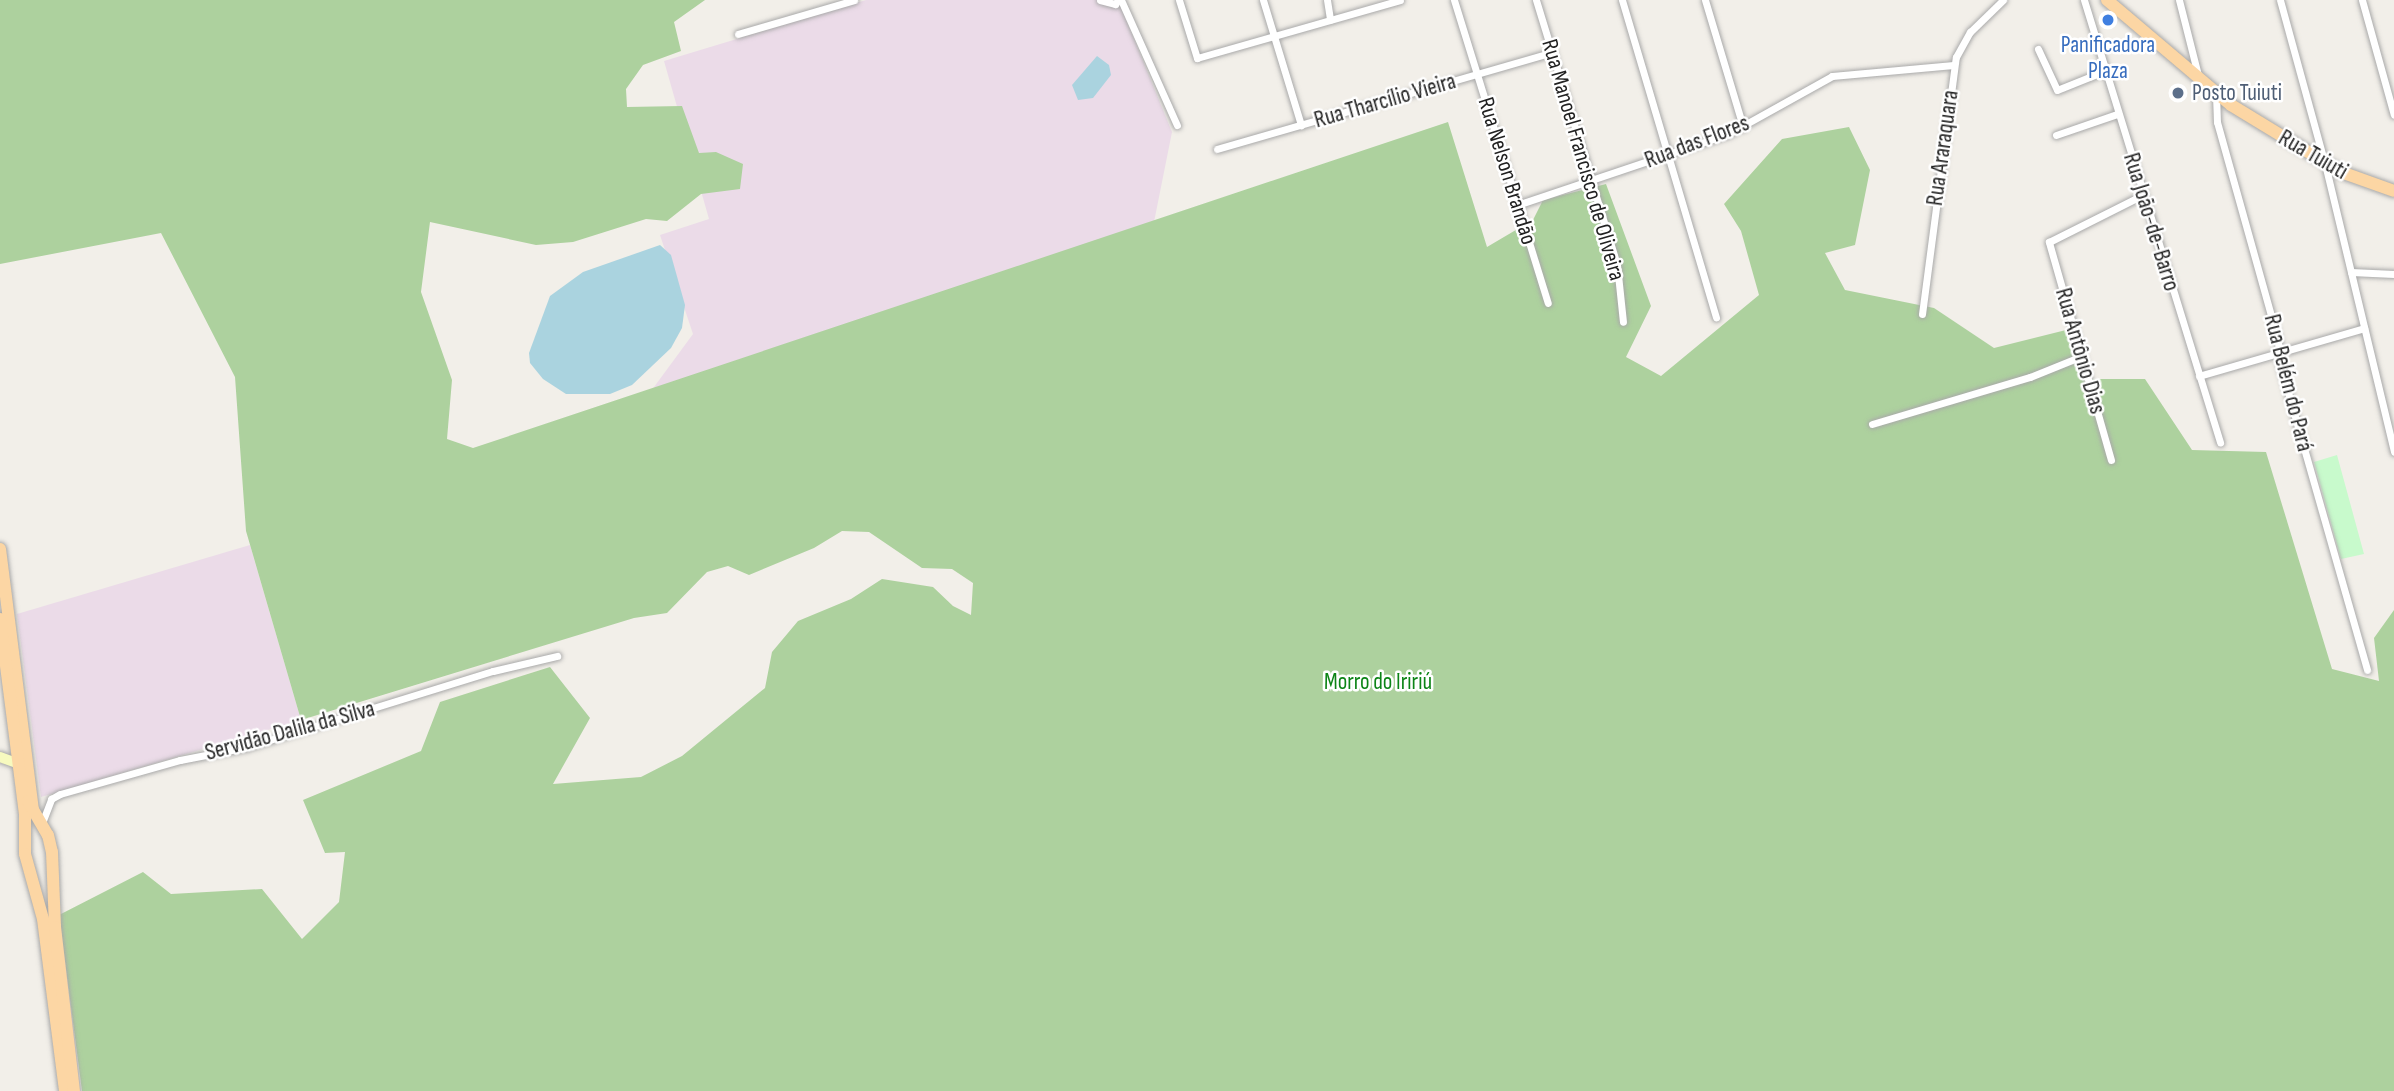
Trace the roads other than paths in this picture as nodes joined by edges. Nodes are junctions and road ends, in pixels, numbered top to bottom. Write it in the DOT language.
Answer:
graph roads {
  1 [pos="854,0"];
  2 [pos="1100,0"];
  3 [pos="1120,0"];
  4 [pos="1179,0"];
  5 [pos="1263,0"];
  6 [pos="1327,0"];
  7 [pos="1400,0"];
  8 [pos="1454,0"];
  9 [pos="1536,0"];
  10 [pos="1622,0"];
  11 [pos="1705,0"];
  12 [pos="2003,0"];
  13 [pos="2084,0"];
  14 [pos="2107,0"];
  15 [pos="2179,0"];
  16 [pos="2280,0"];
  17 [pos="2362,0"];
  18 [pos="1330,20"];
  19 [pos="738,34"];
  20 [pos="1274,36"];
  21 [pos="2038,49"];
  22 [pos="1552,52"];
  23 [pos="1955,65"];
  24 [pos="2104,71"];
  25 [pos="1476,74"];
  26 [pos="2200,82"];
  27 [pos="2216,94"];
  28 [pos="2117,114"];
  29 [pos="2394,115"];
  30 [pos="1177,125"];
  31 [pos="1301,125"];
  32 [pos="1743,127"];
  33 [pos="2056,135"];
  34 [pos="1217,149"];
  35 [pos="1667,155"];
  36 [pos="2325,164"];
  37 [pos="1591,180"];
  38 [pos="2394,191"];
  39 [pos="2143,195"];
  40 [pos="1517,205"];
  41 [pos="2351,272"];
  42 [pos="2394,274"];
  43 [pos="1548,303"];
  44 [pos="1922,314"];
  45 [pos="1716,317"];
  46 [pos="1623,322"];
  47 [pos="2364,328"];
  48 [pos="2280,352"];
  49 [pos="2082,356"];
  50 [pos="2199,376"];
  51 [pos="1872,424"];
  52 [pos="2220,443"];
  53 [pos="2394,451"];
  54 [pos="2111,460"];
  55 [pos="0,549"];
  56 [pos="0,619"];
  57 [pos="557,656"];
  58 [pos="2367,670"];
  59 [pos="0,757"];
  60 [pos="19,764"];
  61 [pos="42,825"];
  62 [pos="26,832"];
  63 [pos="53,873"];
  64 [pos="31,876"];
  65 [pos="65,1091"];
  66 [pos="74,1091"];
  1 -- 19 [label="street"];
  2 -- 3 [label="street"];
  3 -- 30 [label="street"];
  4 -- 20 [label="street"];
  5 -- 20 [label="street"];
  6 -- 18 [label="street"];
  7 -- 18 [label="street"];
  8 -- 25 [label="street, Rua Nelson Brandão"];
  9 -- 22 [label="street, Rua Manoel Francisco de Oliveira"];
  10 -- 35 [label="street"];
  11 -- 32 [label="street"];
  12 -- 23 [label="street, Rua Araraquara"];
  13 -- 24 [label="street, Rua João-de-Barro"];
  14 -- 26 [label="main road, Rua Tuiuti"];
  15 -- 26 [label="street"];
  16 -- 36 [label="street"];
  17 -- 29 [label="street"];
  18 -- 20 [label="street"];
  20 -- 31 [label="street"];
  21 -- 24 [label="street"];
  22 -- 25 [label="street, Rua Tharcílio Vieira"];
  22 -- 37 [label="street, Rua Manoel Francisco de Oliveira"];
  23 -- 32 [label="street, Rua das Flores"];
  23 -- 44 [label="street, Rua Araraquara"];
  24 -- 28 [label="street, Rua João-de-Barro"];
  25 -- 31 [label="street, Rua Tharcílio Vieira"];
  25 -- 40 [label="street, Rua Nelson Brandão"];
  26 -- 27 [label="main road, Rua Tuiuti"];
  27 -- 36 [label="main road, Rua Tuiuti"];
  27 -- 48 [label="street, Rua Belém do Pará"];
  28 -- 33 [label="street"];
  28 -- 39 [label="street, Rua João-de-Barro"];
  31 -- 34 [label="street, Rua Tharcílio Vieira"];
  32 -- 35 [label="street, Rua das Flores"];
  35 -- 37 [label="street, Rua das Flores"];
  35 -- 45 [label="street"];
  36 -- 38 [label="main road, Rua Tuiuti"];
  36 -- 41 [label="street"];
  37 -- 40 [label="street, Rua das Flores"];
  37 -- 46 [label="street, Rua Manoel Francisco de Oliveira"];
  39 -- 49 [label="street, Rua Antônio Dias"];
  39 -- 50 [label="street, Rua João-de-Barro"];
  40 -- 43 [label="street, Rua Nelson Brandão"];
  41 -- 42 [label="street"];
  41 -- 47 [label="street"];
  47 -- 48 [label="street"];
  47 -- 53 [label="street"];
  48 -- 50 [label="street"];
  48 -- 58 [label="street, Rua Belém do Pará"];
  49 -- 51 [label="street"];
  49 -- 54 [label="street, Rua Antônio Dias"];
  50 -- 52 [label="street, Rua João-de-Barro"];
  55 -- 61 [label="main road"];
  56 -- 60 [label="main road"];
  57 -- 61 [label="street, Servidão Dalila da Silva"];
  59 -- 60 [label="street"];
  60 -- 61 [label="main road"];
  60 -- 62 [label="main road"];
  61 -- 62 [label="main road"];
  61 -- 63 [label="main road"];
  62 -- 64 [label="main road"];
  63 -- 64 [label="main road"];
  63 -- 66 [label="main road"];
  64 -- 65 [label="main road"];
}
